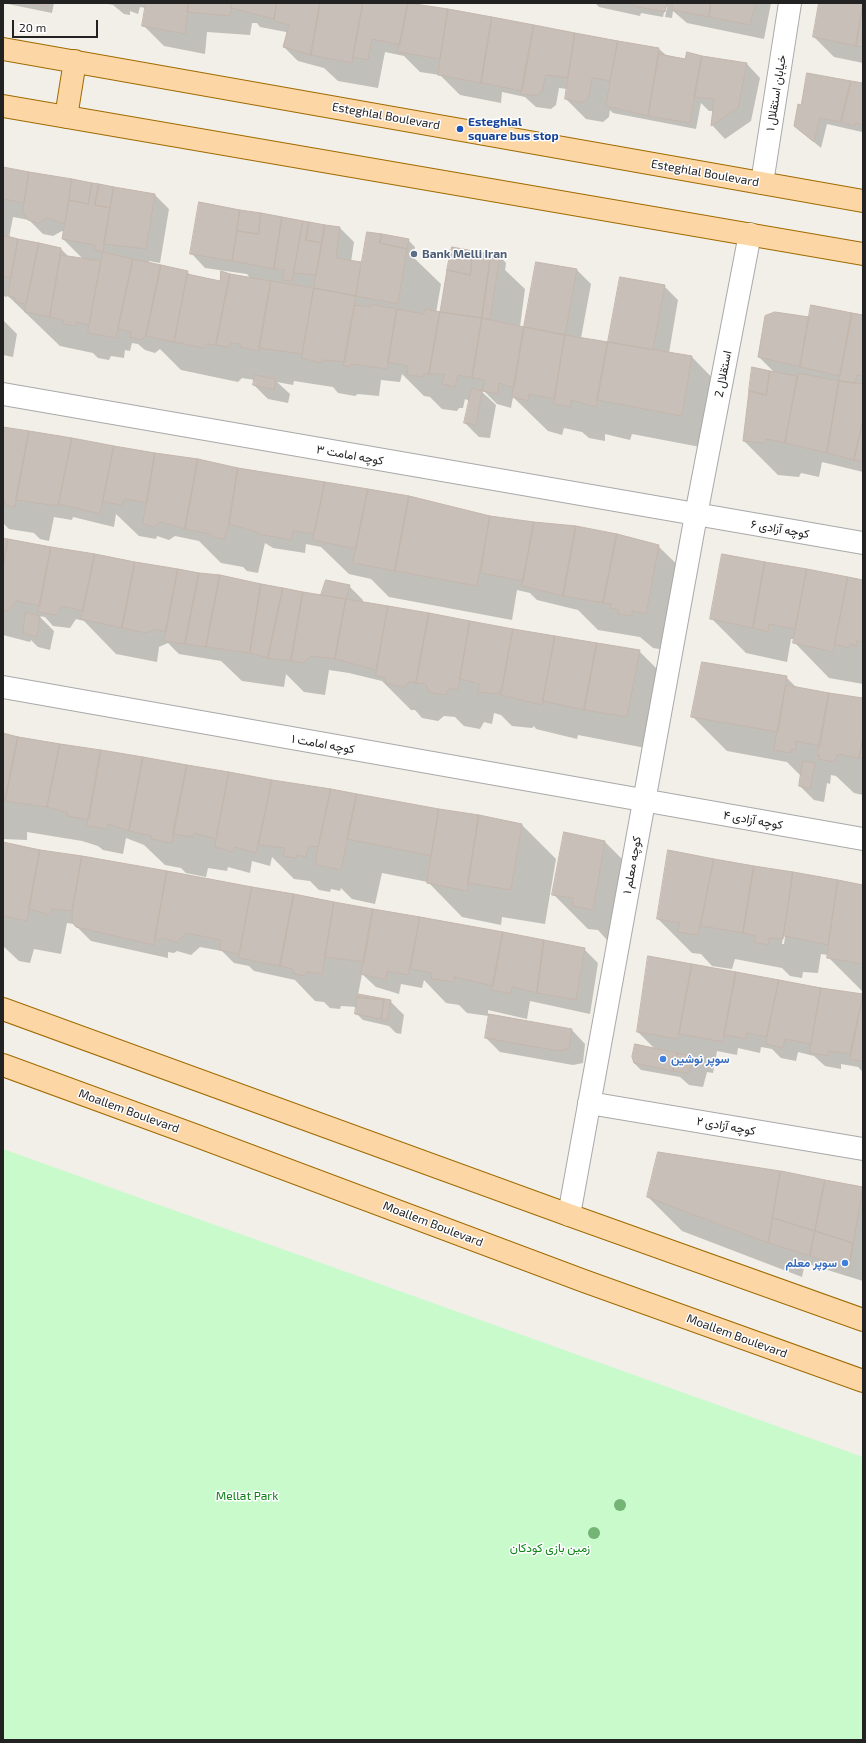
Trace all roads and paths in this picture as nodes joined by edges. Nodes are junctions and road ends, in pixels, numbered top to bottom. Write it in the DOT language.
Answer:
graph roads {
  1 [pos="790,3"];
  2 [pos="3,49"];
  3 [pos="75,61"];
  4 [pos="3,106"];
  5 [pos="66,117"];
  6 [pos="762,183"];
  7 [pos="863,201"];
  8 [pos="750,234"];
  9 [pos="863,254"];
  10 [pos="3,394"];
  11 [pos="696,515"];
  12 [pos="863,543"];
  13 [pos="3,687"];
  14 [pos="644,800"];
  15 [pos="863,839"];
  16 [pos="3,1009"];
  17 [pos="3,1065"];
  18 [pos="589,1103"];
  19 [pos="863,1149"];
  20 [pos="569,1215"];
  21 [pos="863,1320"];
  22 [pos="863,1381"];
  1 -- 6 [label="street, خیابان استقلال ۱"];
  2 -- 3 [label="main road, Esteghlal Boulevard"];
  3 -- 5 [label="main road"];
  3 -- 6 [label="main road, Esteghlal Boulevard"];
  4 -- 5 [label="main road"];
  5 -- 8 [label="main road"];
  6 -- 7 [label="main road, Esteghlal Boulevard"];
  8 -- 9 [label="main road"];
  8 -- 11 [label="street, استقلال 2"];
  10 -- 11 [label="street, کوچه امامت ۳"];
  11 -- 12 [label="street, کوچه آزادی ۶"];
  11 -- 14 [label="street, کوچه معلم ۱"];
  13 -- 14 [label="street, کوچه امامت ۱"];
  14 -- 15 [label="street, کوچه آزادی ۴"];
  14 -- 18 [label="street, کوچه معلم ۱"];
  16 -- 20 [label="main road"];
  17 -- 22 [label="main road, Moallem Boulevard"];
  18 -- 19 [label="street, کوچه آزادی ۲"];
  18 -- 20 [label="street, کوچه معلم ۱"];
  20 -- 21 [label="main road"];
}
